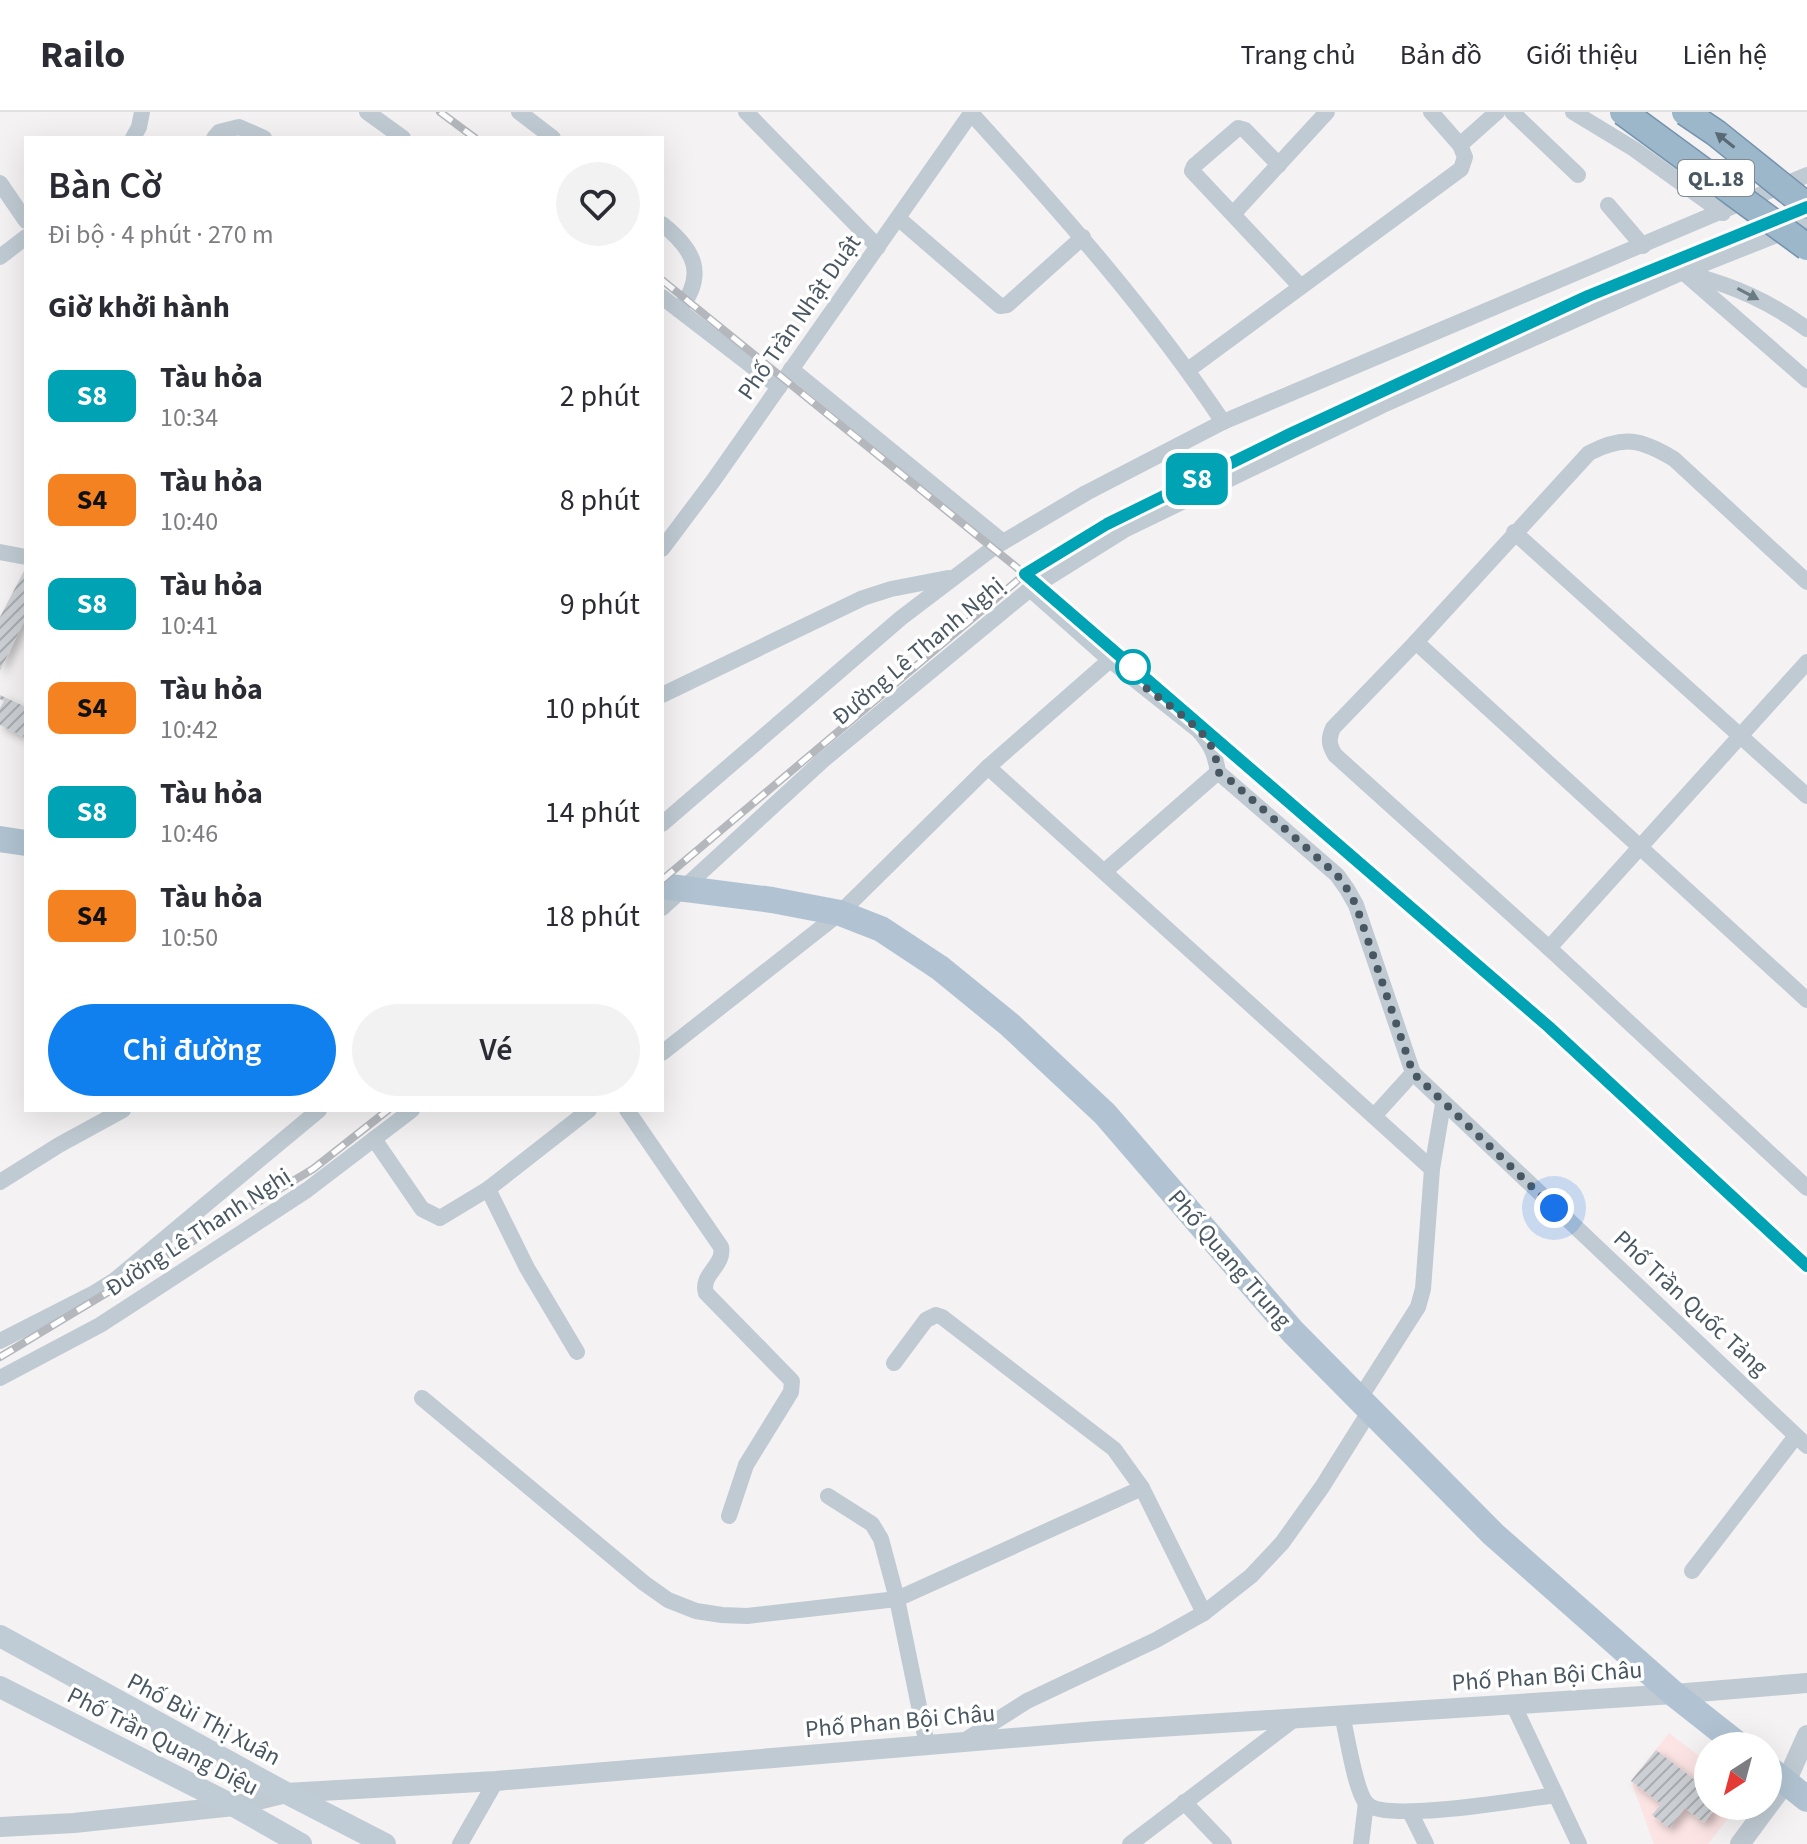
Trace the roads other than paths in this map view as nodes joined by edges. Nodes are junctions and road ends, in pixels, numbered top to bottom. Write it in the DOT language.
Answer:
graph roads {
  1 [pos="142,112"];
  2 [pos="367,112"];
  3 [pos="519,112"];
  4 [pos="746,112"];
  5 [pos="1327,112"];
  6 [pos="1431,112"];
  7 [pos="1497,112"];
  8 [pos="1512,112"];
  9 [pos="1573,112"];
  10 [pos="1623,112"];
  11 [pos="1685,112"];
  12 [pos="972,113"];
  13 [pos="385,133"];
  14 [pos="134,136"];
  15 [pos="216,136"];
  16 [pos="259,136"];
  17 [pos="550,136"];
  18 [pos="1460,145"];
  19 [pos="1279,165"];
  20 [pos="1578,175"];
  21 [pos="1807,175"];
  22 [pos="0,183"];
  23 [pos="1608,205"];
  24 [pos="1807,206"];
  25 [pos="1234,213"];
  26 [pos="1723,213"];
  27 [pos="24,218"];
  28 [pos="898,218"];
  29 [pos="1807,223"];
  30 [pos="664,226"];
  31 [pos="1083,237"];
  32 [pos="24,239"];
  33 [pos="1643,246"];
  34 [pos="878,247"];
  35 [pos="1807,247"];
  36 [pos="0,257"];
  37 [pos="1683,272"];
  38 [pos="1300,286"];
  39 [pos="664,299"];
  40 [pos="679,310"];
  41 [pos="1807,329"];
  42 [pos="791,369"];
  43 [pos="1188,370"];
  44 [pos="1807,380"];
  45 [pos="779,387"];
  46 [pos="1223,422"];
  47 [pos="1514,532"];
  48 [pos="1003,542"];
  49 [pos="664,546"];
  50 [pos="0,552"];
  51 [pos="24,557"];
  52 [pos="954,577"];
  53 [pos="1807,582"];
  54 [pos="1030,589"];
  55 [pos="1416,642"];
  56 [pos="1110,660"];
  57 [pos="1807,662"];
  58 [pos="664,694"];
  59 [pos="1740,736"];
  60 [pos="988,767"];
  61 [pos="1218,772"];
  62 [pos="1807,796"];
  63 [pos="664,822"];
  64 [pos="0,839"];
  65 [pos="24,843"];
  66 [pos="1640,847"];
  67 [pos="1105,871"];
  68 [pos="674,887"];
  69 [pos="664,904"];
  70 [pos="840,913"];
  71 [pos="1549,948"];
  72 [pos="1807,1000"];
  73 [pos="664,1051"];
  74 [pos="1413,1073"];
  75 [pos="1443,1104"];
  76 [pos="120,1112"];
  77 [pos="317,1112"];
  78 [pos="409,1112"];
  79 [pos="586,1112"];
  80 [pos="628,1112"];
  81 [pos="1374,1116"];
  82 [pos="374,1139"];
  83 [pos="1432,1169"];
  84 [pos="0,1182"];
  85 [pos="1807,1188"];
  86 [pos="488,1189"];
  87 [pos="0,1341"];
  88 [pos="577,1352"];
  89 [pos="894,1363"];
  90 [pos="0,1378"];
  91 [pos="422,1398"];
  92 [pos="1365,1404"];
  93 [pos="1802,1441"];
  94 [pos="1142,1488"];
  95 [pos="828,1496"];
  96 [pos="729,1516"];
  97 [pos="1692,1571"];
  98 [pos="897,1599"];
  99 [pos="1204,1613"];
  100 [pos="0,1636"];
  101 [pos="1807,1683"];
  102 [pos="0,1687"];
  103 [pos="1674,1694"];
  104 [pos="1513,1704"];
  105 [pos="1342,1715"];
  106 [pos="1296,1718"];
  107 [pos="1722,1732"];
  108 [pos="1807,1735"];
  109 [pos="963,1742"];
  110 [pos="927,1745"];
  111 [pos="1782,1768"];
  112 [pos="1782,1779"];
  113 [pos="496,1781"];
  114 [pos="286,1793"];
  115 [pos="1556,1795"];
  116 [pos="1807,1799"];
  117 [pos="1184,1802"];
  118 [pos="1366,1803"];
  119 [pos="234,1806"];
  120 [pos="1410,1812"];
  121 [pos="1753,1820"];
  122 [pos="0,1827"];
  123 [pos="301,1844"];
  124 [pos="385,1844"];
  125 [pos="460,1844"];
  126 [pos="1130,1844"];
  127 [pos="1224,1844"];
  128 [pos="1361,1844"];
  129 [pos="1426,1844"];
  130 [pos="1579,1844"];
  131 [pos="1740,1844"];
  1 -- 14 [label="street"];
  2 -- 13 [label="street"];
  3 -- 17 [label="street"];
  4 -- 34 [label="street"];
  5 -- 19 [label="street"];
  6 -- 18 [label="street"];
  7 -- 18 [label="street"];
  8 -- 20 [label="street"];
  9 -- 26 [label="street"];
  10 -- 35 [label="highway, QL.18, bridge"];
  24 -- 11 [label="highway, QL.18, one-way, bridge"];
  12 -- 28 [label="street, Phố Trần Nhật Duật"];
  12 -- 31 [label="street"];
  15 -- 16 [label="street"];
  18 -- 38 [label="street"];
  19 -- 25 [label="street"];
  19 -- 25 [label="street"];
  21 -- 26 [label="street"];
  22 -- 27 [label="street"];
  23 -- 33 [label="street"];
  25 -- 38 [label="street"];
  26 -- 33 [label="street"];
  28 -- 31 [label="street"];
  28 -- 34 [label="street, Phố Trần Nhật Duật"];
  29 -- 37 [label="street, Đường Lê Thanh Nghị"];
  30 -- 40 [label="street"];
  31 -- 43 [label="street"];
  32 -- 36 [label="street"];
  33 -- 46 [label="street"];
  34 -- 42 [label="street, Phố Trần Nhật Duật"];
  37 -- 41 [label="street, one-way"];
  37 -- 44 [label="street"];
  37 -- 54 [label="street, Đường Lê Thanh Nghị"];
  38 -- 43 [label="street"];
  39 -- 40 [label="street"];
  40 -- 45 [label="street"];
  42 -- 45 [label="street, Phố Trần Nhật Duật"];
  42 -- 48 [label="street"];
  43 -- 46 [label="street"];
  45 -- 49 [label="street, Phố Trần Nhật Duật"];
  46 -- 48 [label="street"];
  47 -- 53 [label="street"];
  47 -- 55 [label="street"];
  47 -- 59 [label="street"];
  48 -- 52 [label="street"];
  50 -- 51 [label="street"];
  52 -- 58 [label="street"];
  52 -- 63 [label="street"];
  54 -- 56 [label="street, Phố Trần Quốc Tảng"];
  54 -- 68 [label="street, Đường Lê Thanh Nghị"];
  55 -- 66 [label="street"];
  55 -- 71 [label="street"];
  56 -- 60 [label="street"];
  56 -- 61 [label="street, Phố Trần Quốc Tảng"];
  57 -- 59 [label="street"];
  59 -- 62 [label="street"];
  59 -- 66 [label="street"];
  60 -- 67 [label="street"];
  60 -- 70 [label="street"];
  61 -- 67 [label="street"];
  61 -- 74 [label="street, Phố Trần Quốc Tảng"];
  64 -- 65 [label="main road"];
  66 -- 71 [label="street"];
  66 -- 72 [label="street"];
  67 -- 81 [label="street"];
  68 -- 69 [label="street, Đường Lê Thanh Nghị"];
  68 -- 70 [label="main road, Phố Quang Trung"];
  70 -- 73 [label="street"];
  70 -- 92 [label="main road, Phố Quang Trung"];
  71 -- 85 [label="street"];
  74 -- 75 [label="street, Phố Trần Quốc Tảng"];
  74 -- 81 [label="street"];
  75 -- 83 [label="street"];
  75 -- 93 [label="street, Phố Trần Quốc Tảng"];
  76 -- 84 [label="street"];
  77 -- 87 [label="street"];
  78 -- 82 [label="street, Đường Lê Thanh Nghị"];
  79 -- 86 [label="street"];
  80 -- 96 [label="street"];
  81 -- 83 [label="street"];
  82 -- 86 [label="street"];
  82 -- 90 [label="street, Đường Lê Thanh Nghị"];
  83 -- 92 [label="street"];
  86 -- 88 [label="street"];
  89 -- 94 [label="street"];
  91 -- 98 [label="street"];
  92 -- 99 [label="street"];
  92 -- 103 [label="main road, Phố Quang Trung"];
  93 -- 97 [label="street"];
  94 -- 98 [label="street"];
  94 -- 99 [label="street"];
  95 -- 98 [label="street"];
  98 -- 110 [label="street"];
  99 -- 109 [label="street"];
  100 -- 114 [label="main road, Phố Bùi Thị Xuân"];
  101 -- 103 [label="street, Phố Phan Bội Châu"];
  102 -- 119 [label="main road, Phố Trần Quang Diệu"];
  103 -- 104 [label="street, Phố Phan Bội Châu"];
  103 -- 107 [label="main road, Phố Quang Trung"];
  104 -- 105 [label="street, Phố Phan Bội Châu"];
  104 -- 115 [label="street"];
  105 -- 106 [label="street, Phố Phan Bội Châu"];
  105 -- 118 [label="street"];
  106 -- 109 [label="street, Phố Phan Bội Châu"];
  106 -- 117 [label="street"];
  108 -- 111 [label="street"];
  109 -- 110 [label="street, Phố Phan Bội Châu"];
  110 -- 113 [label="street, Phố Phan Bội Châu"];
  112 -- 116 [label="main road"];
  113 -- 114 [label="street, Phố Phan Bội Châu"];
  113 -- 125 [label="street"];
  114 -- 119 [label="street, Phố Phan Bội Châu"];
  114 -- 124 [label="main road, Phố Bùi Thị Xuân"];
  115 -- 120 [label="street"];
  115 -- 130 [label="street"];
  117 -- 126 [label="street"];
  117 -- 127 [label="street"];
  118 -- 120 [label="street"];
  118 -- 128 [label="street"];
  119 -- 122 [label="street, Phố Phan Bội Châu"];
  119 -- 123 [label="main road, Phố Trần Quang Diệu"];
  120 -- 129 [label="street"];
  121 -- 131 [label="street"];
}
